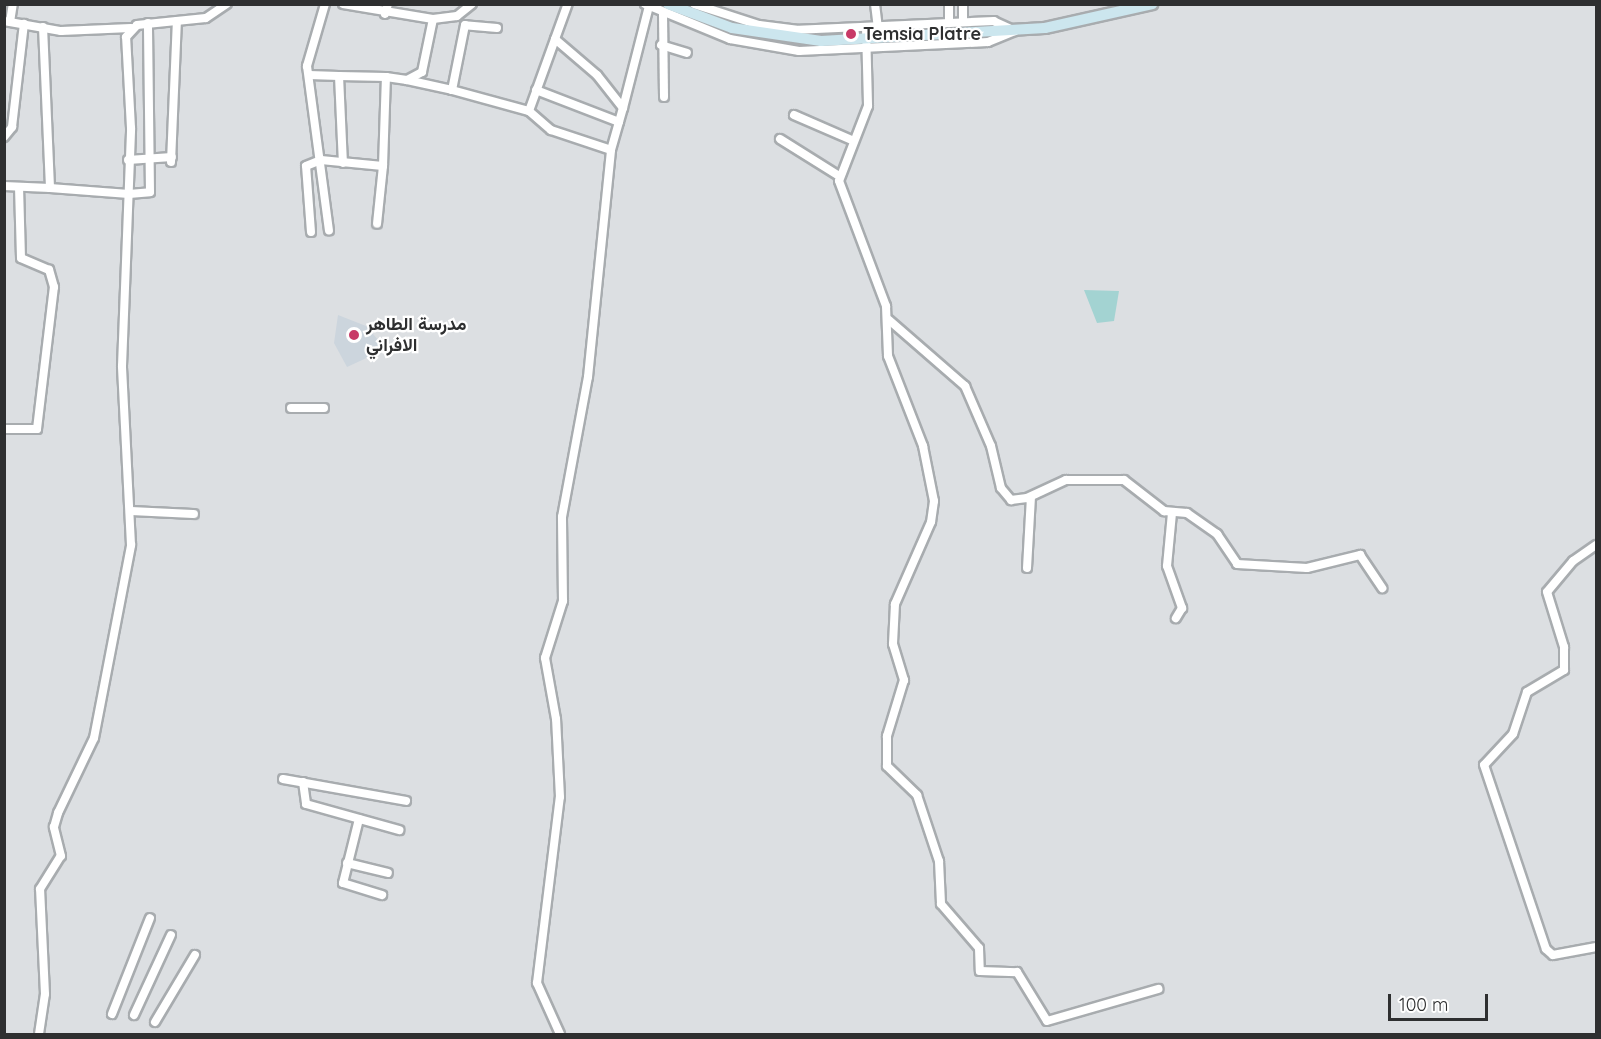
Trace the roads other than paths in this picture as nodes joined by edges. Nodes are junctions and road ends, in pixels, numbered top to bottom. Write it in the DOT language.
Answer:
graph roads {
  1 [pos="13,4"];
  2 [pos="227,4"];
  3 [pos="325,4"];
  4 [pos="343,4"];
  5 [pos="388,4"];
  6 [pos="472,4"];
  7 [pos="568,4"];
  8 [pos="694,4"];
  9 [pos="875,4"];
  10 [pos="949,4"];
  11 [pos="963,4"];
  12 [pos="1152,4"];
  13 [pos="647,5"];
  14 [pos="665,9"];
  15 [pos="385,14"];
  16 [pos="709,17"];
  17 [pos="433,19"];
  18 [pos="177,21"];
  19 [pos="7,22"];
  20 [pos="148,23"];
  21 [pos="956,23"];
  22 [pos="24,24"];
  23 [pos="43,27"];
  24 [pos="878,27"];
  25 [pos="131,28"];
  26 [pos="497,28"];
  27 [pos="1015,31"];
  28 [pos="867,34"];
  29 [pos="955,35"];
  30 [pos="748,38"];
  31 [pos="555,39"];
  32 [pos="662,45"];
  33 [pos="868,51"];
  34 [pos="687,53"];
  35 [pos="309,75"];
  36 [pos="339,76"];
  37 [pos="386,77"];
  38 [pos="407,80"];
  39 [pos="452,90"];
  40 [pos="536,90"];
  41 [pos="664,97"];
  42 [pos="623,108"];
  43 [pos="529,111"];
  44 [pos="794,115"];
  45 [pos="619,122"];
  46 [pos="4,137"];
  47 [pos="780,139"];
  48 [pos="854,141"];
  49 [pos="611,150"];
  50 [pos="150,157"];
  51 [pos="128,160"];
  52 [pos="321,160"];
  53 [pos="343,163"];
  54 [pos="383,166"];
  55 [pos="839,176"];
  56 [pos="4,186"];
  57 [pos="19,186"];
  58 [pos="50,188"];
  59 [pos="129,194"];
  60 [pos="377,224"];
  61 [pos="329,231"];
  62 [pos="311,232"];
  63 [pos="889,320"];
  64 [pos="291,408"];
  65 [pos="324,408"];
  66 [pos="4,429"];
  67 [pos="1031,497"];
  68 [pos="130,511"];
  69 [pos="1173,513"];
  70 [pos="194,514"];
  71 [pos="1596,545"];
  72 [pos="1027,568"];
  73 [pos="1382,588"];
  74 [pos="1176,618"];
  75 [pos="283,778"];
  76 [pos="303,782"];
  77 [pos="406,801"];
  78 [pos="359,819"];
  79 [pos="399,830"];
  80 [pos="347,863"];
  81 [pos="388,873"];
  82 [pos="382,895"];
  83 [pos="150,918"];
  84 [pos="171,935"];
  85 [pos="1596,947"];
  86 [pos="195,955"];
  87 [pos="1158,988"];
  88 [pos="112,1014"];
  89 [pos="134,1015"];
  90 [pos="155,1022"];
  91 [pos="39,1035"];
  92 [pos="560,1035"];
  1 -- 19 [label="street"];
  2 -- 18 [label="street"];
  3 -- 35 [label="street"];
  4 -- 15 [label="street"];
  5 -- 15 [label="street"];
  6 -- 17 [label="street"];
  7 -- 31 [label="street"];
  8 -- 16 [label="street"];
  9 -- 24 [label="street"];
  10 -- 21 [label="street"];
  11 -- 21 [label="street"];
  12 -- 27 [label="main road"];
  13 -- 14 [label="street"];
  13 -- 42 [label="street"];
  14 -- 16 [label="main road"];
  14 -- 32 [label="street"];
  15 -- 17 [label="street"];
  16 -- 28 [label="street"];
  16 -- 30 [label="main road"];
  17 -- 38 [label="street"];
  18 -- 20 [label="street"];
  18 -- 50 [label="street"];
  19 -- 22 [label="street"];
  20 -- 25 [label="street"];
  20 -- 50 [label="street"];
  21 -- 24 [label="street"];
  21 -- 27 [label="street"];
  21 -- 29 [label="main road"];
  22 -- 23 [label="street"];
  22 -- 46 [label="street"];
  23 -- 25 [label="street"];
  23 -- 58 [label="street"];
  24 -- 28 [label="street"];
  25 -- 51 [label="street"];
  26 -- 39 [label="street"];
  27 -- 29 [label="main road"];
  27 -- 33 [label="street"];
  28 -- 29 [label="main road"];
  28 -- 30 [label="main road"];
  28 -- 33 [label="street"];
  30 -- 33 [label="street"];
  31 -- 40 [label="street"];
  31 -- 42 [label="street"];
  32 -- 34 [label="street"];
  32 -- 41 [label="street"];
  33 -- 48 [label="street"];
  35 -- 36 [label="street"];
  35 -- 52 [label="street"];
  36 -- 37 [label="street"];
  36 -- 53 [label="street"];
  37 -- 38 [label="street"];
  37 -- 54 [label="street"];
  38 -- 39 [label="street"];
  39 -- 43 [label="street"];
  40 -- 43 [label="street"];
  40 -- 45 [label="street"];
  42 -- 45 [label="street"];
  43 -- 49 [label="street"];
  44 -- 48 [label="street"];
  45 -- 49 [label="street"];
  47 -- 55 [label="street"];
  48 -- 55 [label="street"];
  49 -- 92 [label="street"];
  50 -- 51 [label="street"];
  50 -- 59 [label="street"];
  51 -- 59 [label="street"];
  52 -- 53 [label="street"];
  52 -- 61 [label="street"];
  52 -- 62 [label="street"];
  53 -- 54 [label="street"];
  54 -- 60 [label="street"];
  55 -- 63 [label="street"];
  56 -- 57 [label="street"];
  57 -- 58 [label="street"];
  57 -- 66 [label="street"];
  58 -- 59 [label="street"];
  59 -- 68 [label="street"];
  63 -- 67 [label="street"];
  63 -- 87 [label="street"];
  64 -- 65 [label="street"];
  67 -- 69 [label="street"];
  67 -- 72 [label="street"];
  68 -- 70 [label="street"];
  68 -- 91 [label="street"];
  69 -- 73 [label="street"];
  69 -- 74 [label="street"];
  71 -- 85 [label="street"];
  75 -- 76 [label="street"];
  76 -- 77 [label="street"];
  76 -- 78 [label="street"];
  78 -- 79 [label="street"];
  78 -- 80 [label="street"];
  80 -- 81 [label="street"];
  80 -- 82 [label="street"];
  83 -- 88 [label="street"];
  84 -- 89 [label="street"];
  86 -- 90 [label="street"];
}
